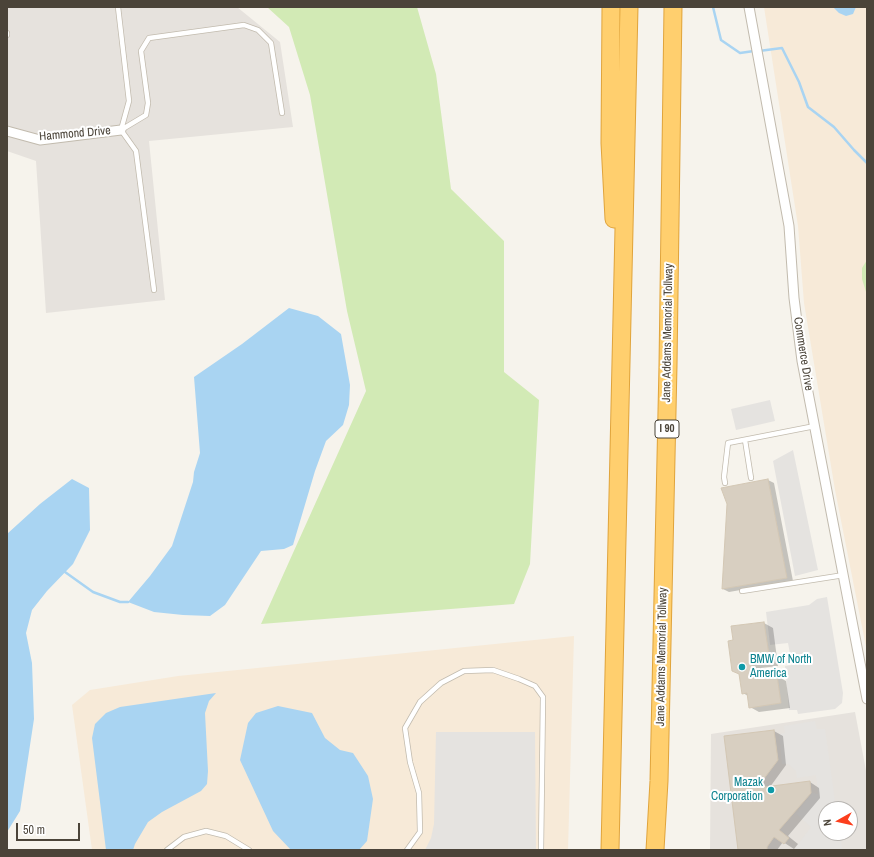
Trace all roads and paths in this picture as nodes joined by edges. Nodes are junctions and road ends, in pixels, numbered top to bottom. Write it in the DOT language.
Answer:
graph roads {
  1 [pos="118,7"];
  2 [pos="611,7"];
  3 [pos="629,7"];
  4 [pos="673,7"];
  5 [pos="749,7"];
  6 [pos="282,113"];
  7 [pos="121,130"];
  8 [pos="7,132"];
  9 [pos="154,290"];
  10 [pos="621,366"];
  11 [pos="815,426"];
  12 [pos="745,440"];
  13 [pos="751,478"];
  14 [pos="725,483"];
  15 [pos="844,575"];
  16 [pos="742,592"];
  17 [pos="863,648"];
  18 [pos="867,699"];
  19 [pos="167,850"];
  20 [pos="249,850"];
  21 [pos="407,850"];
  22 [pos="541,850"];
  23 [pos="610,850"];
  24 [pos="655,850"];
  1 -- 7 [label="lane"];
  2 -- 10 [label="highway"];
  3 -- 10 [label="highway"];
  4 -- 24 [label="highway, Jane Addams Memorial Tollway / I 90"];
  5 -- 11 [label="street, Commerce Drive"];
  6 -- 7 [label="lane"];
  7 -- 8 [label="street, Hammond Drive"];
  7 -- 9 [label="lane"];
  10 -- 23 [label="highway"];
  11 -- 12 [label="lane"];
  11 -- 15 [label="street, Commerce Drive"];
  12 -- 13 [label="lane"];
  12 -- 14 [label="lane"];
  15 -- 16 [label="lane"];
  15 -- 17 [label="street, Commerce Drive"];
  17 -- 18 [label="street, Commerce Drive"];
  19 -- 20 [label="lane"];
  21 -- 22 [label="lane"];
}
